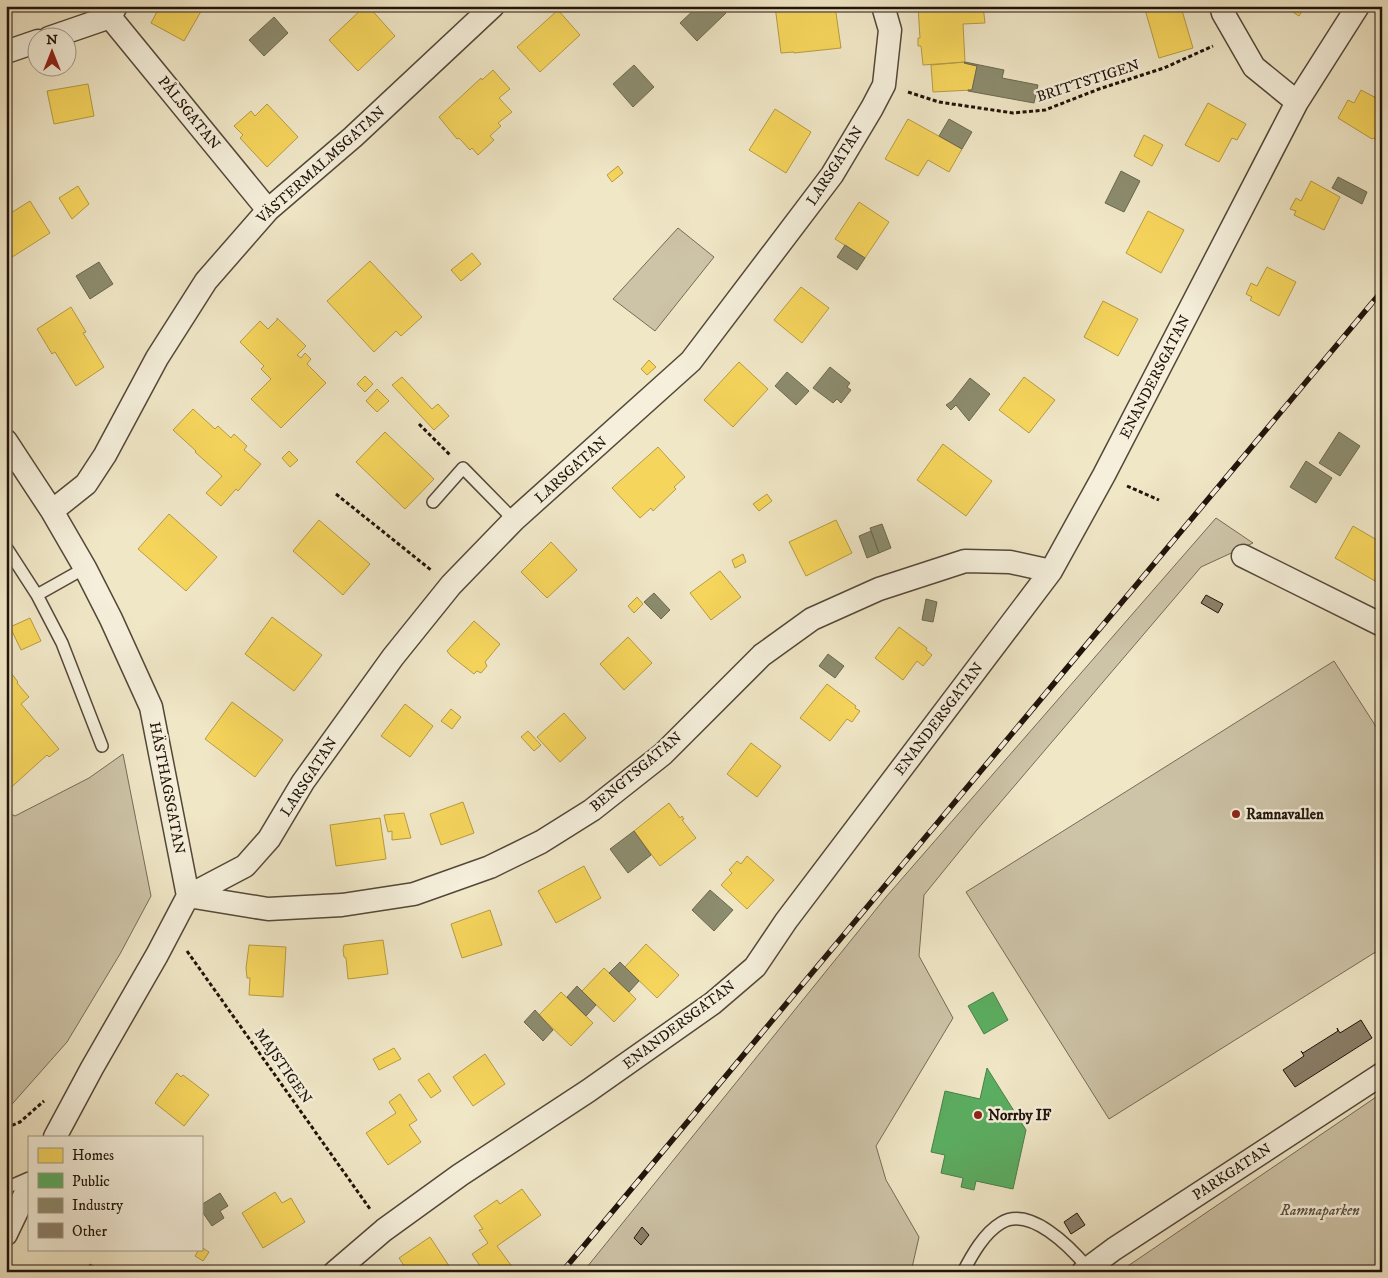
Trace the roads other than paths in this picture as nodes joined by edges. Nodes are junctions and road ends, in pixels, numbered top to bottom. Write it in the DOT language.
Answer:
graph roads {
  1 [pos="493,6"];
  2 [pos="882,6"];
  3 [pos="1221,6"];
  4 [pos="1358,6"];
  5 [pos="113,11"];
  6 [pos="73,28"];
  7 [pos="28,45"];
  8 [pos="6,52"];
  9 [pos="1297,102"];
  10 [pos="268,210"];
  11 [pos="6,442"];
  12 [pos="433,502"];
  13 [pos="52,511"];
  14 [pos="514,520"];
  15 [pos="6,547"];
  16 [pos="1243,556"];
  17 [pos="86,568"];
  18 [pos="1050,571"];
  19 [pos="37,595"];
  20 [pos="1382,625"];
  21 [pos="102,746"];
  22 [pos="188,896"];
  23 [pos="1382,1074"];
  24 [pos="56,1136"];
  25 [pos="28,1178"];
  26 [pos="6,1188"];
  27 [pos="28,1188"];
  28 [pos="6,1234"];
  29 [pos="1085,1270"];
  30 [pos="335,1272"];
  31 [pos="963,1272"];
  1 -- 10 [label="street, VÄSTERMALMSGATAN"];
  2 -- 14 [label="street, LARSGATAN"];
  3 -- 9 [label="street"];
  4 -- 9 [label="street, ENANDERSGATAN"];
  5 -- 6 [label="street"];
  5 -- 10 [label="street, PÅLSGATAN"];
  7 -- 8 [label="street"];
  9 -- 18 [label="street, ENANDERSGATAN"];
  10 -- 13 [label="street, VÄSTERMALMSGATAN"];
  11 -- 13 [label="street, HÄSTHAGSGATAN"];
  12 -- 14 [label="lane"];
  13 -- 17 [label="street, HÄSTHAGSGATAN"];
  14 -- 22 [label="street, LARSGATAN"];
  15 -- 19 [label="lane"];
  16 -- 20 [label="street"];
  17 -- 19 [label="lane"];
  17 -- 22 [label="street, HÄSTHAGSGATAN"];
  18 -- 22 [label="street, BENGTSGATAN"];
  18 -- 30 [label="street, ENANDERSGATAN"];
  19 -- 21 [label="lane"];
  22 -- 24 [label="street"];
  23 -- 29 [label="street, PARKGATAN"];
  25 -- 26 [label="lane"];
  27 -- 28 [label="street"];
  29 -- 31 [label="lane"];
}
